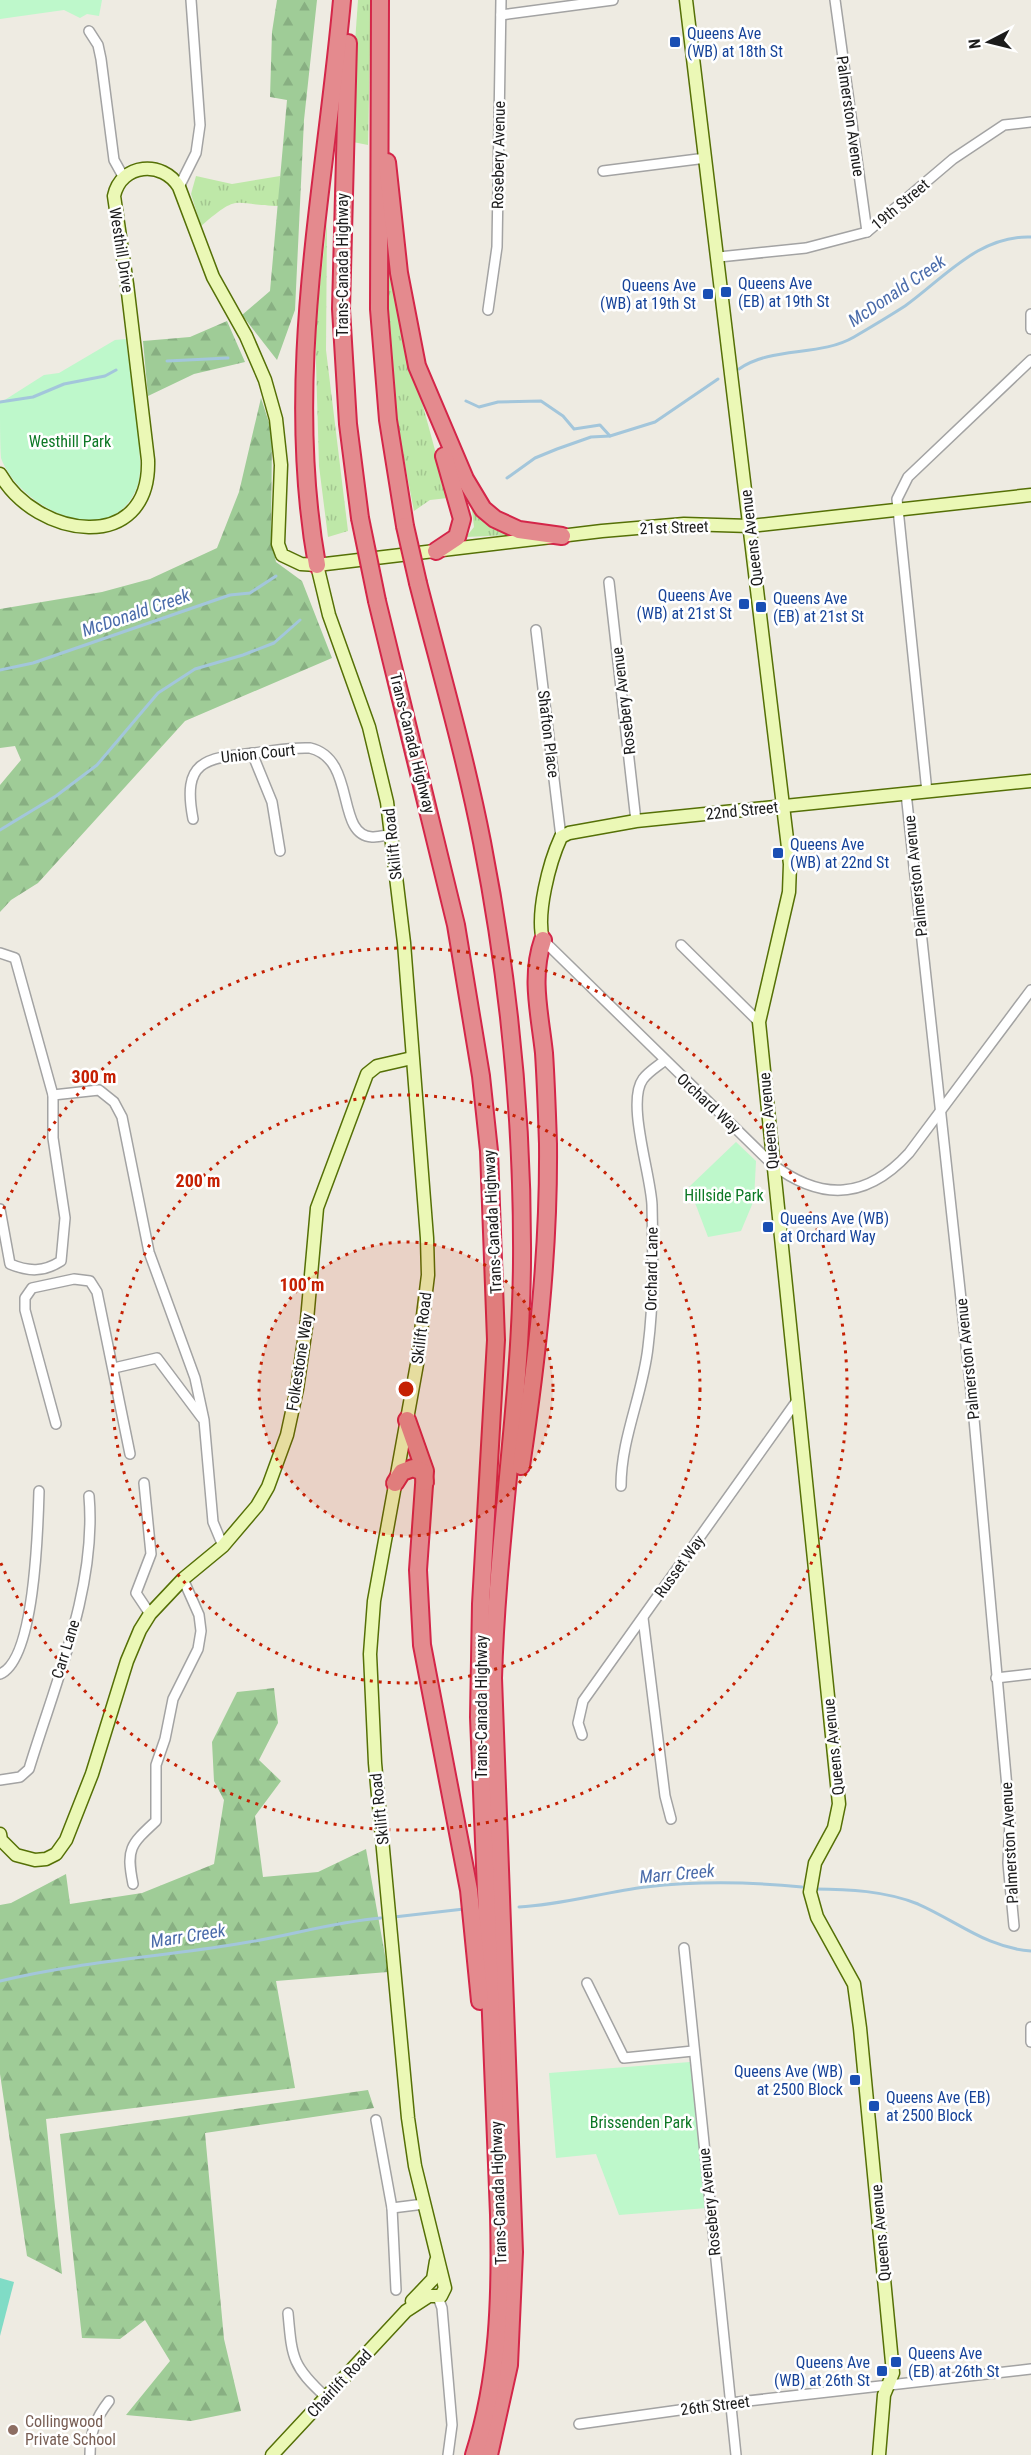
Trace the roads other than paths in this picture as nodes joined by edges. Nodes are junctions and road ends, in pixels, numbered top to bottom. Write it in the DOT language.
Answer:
graph roads {
  1 [pos="191,0"];
  2 [pos="342,0"];
  3 [pos="350,0"];
  4 [pos="380,0"];
  5 [pos="501,0"];
  6 [pos="613,0"];
  7 [pos="686,0"];
  8 [pos="835,0"];
  9 [pos="501,15"];
  10 [pos="89,31"];
  11 [pos="379,98"];
  12 [pos="1031,122"];
  13 [pos="706,158"];
  14 [pos="603,171"];
  15 [pos="124,178"];
  16 [pos="179,187"];
  17 [pos="867,232"];
  18 [pos="719,257"];
  19 [pos="488,310"];
  20 [pos="1031,314"];
  21 [pos="1031,329"];
  22 [pos="1031,360"];
  23 [pos="417,366"];
  24 [pos="0,474"];
  25 [pos="1031,495"];
  26 [pos="898,508"];
  27 [pos="750,526"];
  28 [pos="562,536"];
  29 [pos="436,551"];
  30 [pos="317,565"];
  31 [pos="609,582"];
  32 [pos="537,630"];
  33 [pos="252,753"];
  34 [pos="1031,781"];
  35 [pos="927,792"];
  36 [pos="906,794"];
  37 [pos="782,806"];
  38 [pos="193,819"];
  39 [pos="636,821"];
  40 [pos="391,835"];
  41 [pos="561,837"];
  42 [pos="280,851"];
  43 [pos="543,940"];
  44 [pos="681,945"];
  45 [pos="0,953"];
  46 [pos="1031,990"];
  47 [pos="759,1023"];
  48 [pos="412,1058"];
  49 [pos="664,1061"];
  50 [pos="53,1095"];
  51 [pos="939,1113"];
  52 [pos="772,1164"];
  53 [pos="0,1209"];
  54 [pos="114,1368"];
  55 [pos="796,1402"];
  56 [pos="204,1420"];
  57 [pos="407,1420"];
  58 [pos="56,1424"];
  59 [pos="130,1454"];
  60 [pos="425,1482"];
  61 [pos="395,1483"];
  62 [pos="144,1484"];
  63 [pos="621,1486"];
  64 [pos="39,1491"];
  65 [pos="89,1496"];
  66 [pos="223,1546"];
  67 [pos="183,1579"];
  68 [pos="497,1606"];
  69 [pos="150,1614"];
  70 [pos="643,1618"];
  71 [pos="0,1674"];
  72 [pos="1031,1674"];
  73 [pos="996,1678"];
  74 [pos="582,1735"];
  75 [pos="0,1780"];
  76 [pos="671,1819"];
  77 [pos="0,1834"];
  78 [pos="133,1884"];
  79 [pos="1014,1926"];
  80 [pos="684,1948"];
  81 [pos="587,1983"];
  82 [pos="1031,2027"];
  83 [pos="1031,2042"];
  84 [pos="693,2051"];
  85 [pos="376,2120"];
  86 [pos="424,2204"];
  87 [pos="392,2208"];
  88 [pos="500,2214"];
  89 [pos="434,2288"];
  90 [pos="396,2290"];
  91 [pos="288,2313"];
  92 [pos="1031,2369"];
  93 [pos="890,2384"];
  94 [pos="326,2397"];
  95 [pos="109,2401"];
  96 [pos="730,2403"];
  97 [pos="579,2424"];
  98 [pos="90,2455"];
  99 [pos="272,2455"];
  100 [pos="448,2455"];
  101 [pos="474,2455"];
  102 [pos="489,2455"];
  103 [pos="736,2455"];
  104 [pos="879,2455"];
  1 -- 16 [label="street"];
  2 -- 30 [label="highway"];
  3 -- 88 [label="highway, Trans-Canada Highway, bridge"];
  4 -- 11 [label="highway, Trans-Canada Highway"];
  5 -- 9 [label="street, Rosebery Avenue"];
  6 -- 9 [label="street"];
  7 -- 13 [label="street, Queens Avenue"];
  8 -- 17 [label="street, Palmerston Avenue"];
  9 -- 19 [label="street, Rosebery Avenue"];
  10 -- 15 [label="street"];
  11 -- 23 [label="highway"];
  11 -- 68 [label="highway, Trans-Canada Highway, bridge"];
  12 -- 17 [label="street, 19th Street"];
  13 -- 14 [label="street"];
  13 -- 18 [label="street, Queens Avenue"];
  15 -- 16 [label="street"];
  15 -- 24 [label="street, Westhill Drive"];
  16 -- 30 [label="street"];
  17 -- 18 [label="street, 19th Street"];
  18 -- 27 [label="street, Queens Avenue"];
  20 -- 21 [label="street"];
  22 -- 26 [label="street"];
  23 -- 28 [label="highway"];
  23 -- 29 [label="highway"];
  25 -- 26 [label="street, 21st Street"];
  26 -- 27 [label="street, 21st Street"];
  26 -- 35 [label="street, Palmerston Avenue"];
  27 -- 28 [label="street, 21st Street"];
  27 -- 37 [label="street, Queens Avenue"];
  28 -- 29 [label="street, 21st Street"];
  29 -- 30 [label="street, 21st Street"];
  30 -- 40 [label="street, Skilift Road"];
  31 -- 39 [label="street, Rosebery Avenue"];
  32 -- 41 [label="street, Shafton Place"];
  33 -- 38 [label="street, Union Court"];
  33 -- 40 [label="street, Union Court"];
  33 -- 42 [label="street"];
  34 -- 35 [label="street, 22nd Street"];
  35 -- 36 [label="street, 22nd Street"];
  36 -- 37 [label="street, 22nd Street"];
  36 -- 51 [label="street, Palmerston Avenue"];
  37 -- 39 [label="street, 22nd Street"];
  37 -- 47 [label="street, Queens Avenue"];
  39 -- 41 [label="street, 22nd Street"];
  40 -- 48 [label="street, Skilift Road"];
  41 -- 43 [label="street"];
  43 -- 49 [label="street, Orchard Way"];
  43 -- 68 [label="highway"];
  44 -- 47 [label="street"];
  45 -- 50 [label="street"];
  46 -- 51 [label="street, Orchard Way"];
  47 -- 52 [label="street, Queens Avenue"];
  48 -- 57 [label="street, Skilift Road"];
  48 -- 66 [label="street, Folkestone Way"];
  49 -- 52 [label="street, Orchard Way"];
  49 -- 63 [label="street, Orchard Lane"];
  50 -- 53 [label="street"];
  50 -- 56 [label="street"];
  51 -- 52 [label="street, Orchard Way"];
  51 -- 73 [label="street, Palmerston Avenue"];
  52 -- 55 [label="street, Queens Avenue"];
  54 -- 56 [label="street"];
  54 -- 58 [label="street"];
  54 -- 59 [label="street"];
  55 -- 70 [label="street, Russet Way"];
  55 -- 93 [label="street, Queens Avenue"];
  56 -- 66 [label="street"];
  57 -- 60 [label="highway"];
  57 -- 61 [label="street, Skilift Road"];
  60 -- 61 [label="highway"];
  60 -- 88 [label="highway"];
  61 -- 86 [label="street, Skilift Road"];
  62 -- 69 [label="street"];
  64 -- 71 [label="street"];
  65 -- 75 [label="street, Carr Lane"];
  66 -- 67 [label="street, Folkestone Way"];
  67 -- 69 [label="street, Folkestone Way"];
  67 -- 78 [label="street"];
  68 -- 102 [label="highway, Trans-Canada Highway"];
  69 -- 77 [label="street, Folkestone Way"];
  70 -- 74 [label="street, Russet Way"];
  70 -- 76 [label="street"];
  72 -- 73 [label="street"];
  73 -- 79 [label="street, Palmerston Avenue"];
  80 -- 84 [label="street, Rosebery Avenue"];
  81 -- 84 [label="street"];
  82 -- 83 [label="street"];
  84 -- 96 [label="street, Rosebery Avenue"];
  85 -- 87 [label="street"];
  86 -- 87 [label="street"];
  86 -- 89 [label="street, Skilift Road"];
  87 -- 90 [label="street"];
  88 -- 101 [label="highway, Trans-Canada Highway"];
  89 -- 94 [label="street, Chairlift Road"];
  89 -- 100 [label="street"];
  91 -- 94 [label="street"];
  92 -- 93 [label="street, 26th Street"];
  93 -- 96 [label="street, 26th Street"];
  93 -- 104 [label="street, Queens Avenue"];
  94 -- 99 [label="street, Chairlift Road"];
  95 -- 98 [label="street"];
  96 -- 97 [label="street, 26th Street"];
  96 -- 103 [label="street, Rosebery Avenue"];
}
